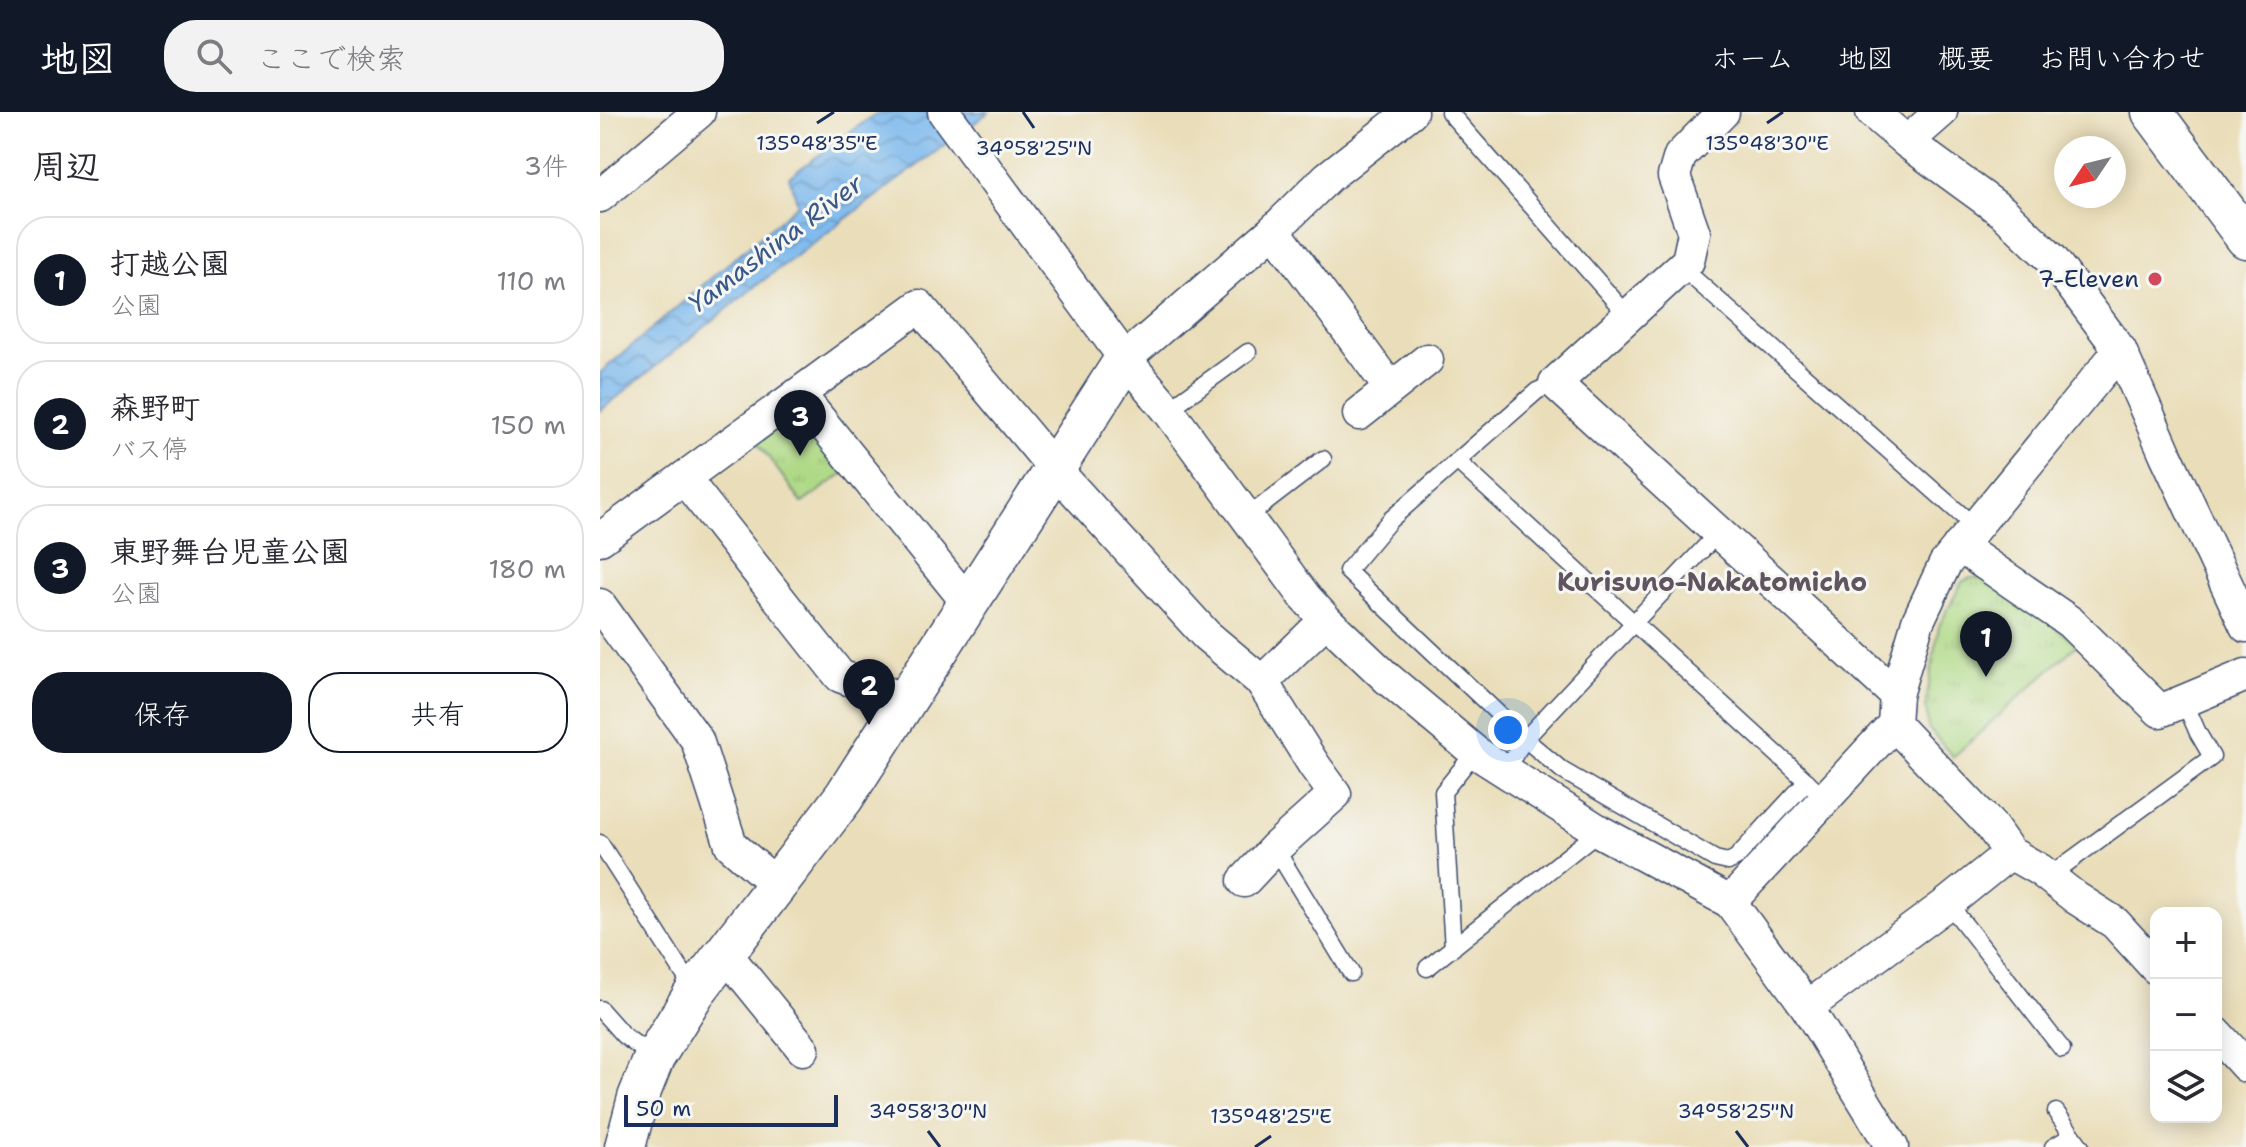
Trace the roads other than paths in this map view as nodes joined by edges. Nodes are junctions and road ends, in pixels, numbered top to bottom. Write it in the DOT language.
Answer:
graph roads {
  1 [pos="699,112"];
  2 [pos="944,112"];
  3 [pos="1411,112"];
  4 [pos="1449,112"];
  5 [pos="1723,112"];
  6 [pos="1872,112"];
  7 [pos="1941,112"];
  8 [pos="2152,112"];
  9 [pos="1907,142"];
  10 [pos="600,196"];
  11 [pos="1274,230"];
  12 [pos="2246,238"];
  13 [pos="1681,267"];
  14 [pos="1628,316"];
  15 [pos="2120,350"];
  16 [pos="1248,352"];
  17 [pos="1125,359"];
  18 [pos="1427,360"];
  19 [pos="1555,383"];
  20 [pos="1390,388"];
  21 [pos="799,394"];
  22 [pos="1168,410"];
  23 [pos="1359,414"];
  24 [pos="1323,459"];
  25 [pos="1457,461"];
  26 [pos="1054,468"];
  27 [pos="684,478"];
  28 [pos="1246,518"];
  29 [pos="1719,532"];
  30 [pos="1967,536"];
  31 [pos="600,539"];
  32 [pos="968,603"];
  33 [pos="600,605"];
  34 [pos="1326,620"];
  35 [pos="1635,624"];
  36 [pos="2246,626"];
  37 [pos="2246,675"];
  38 [pos="1262,682"];
  39 [pos="906,700"];
  40 [pos="2184,701"];
  41 [pos="1895,709"];
  42 [pos="1525,739"];
  43 [pos="1475,752"];
  44 [pos="1504,771"];
  45 [pos="1816,790"];
  46 [pos="1599,831"];
  47 [pos="600,843"];
  48 [pos="1275,848"];
  49 [pos="2010,853"];
  50 [pos="2048,877"];
  51 [pos="1244,881"];
  52 [pos="776,884"];
  53 [pos="1730,902"];
  54 [pos="1948,903"];
  55 [pos="1453,948"];
  56 [pos="725,953"];
  57 [pos="2150,961"];
  58 [pos="1427,968"];
  59 [pos="1351,973"];
  60 [pos="695,992"];
  61 [pos="1807,1007"];
  62 [pos="600,1009"];
  63 [pos="2222,1040"];
  64 [pos="803,1049"];
  65 [pos="2062,1049"];
  66 [pos="654,1058"];
  67 [pos="2246,1066"];
  68 [pos="2056,1112"];
  69 [pos="2076,1142"];
  70 [pos="625,1147"];
  71 [pos="1892,1147"];
  72 [pos="2053,1147"];
  1 -- 10 [label="street"];
  2 -- 17 [label="street"];
  3 -- 11 [label="street"];
  4 -- 14 [label="lane"];
  5 -- 13 [label="street"];
  6 -- 9 [label="street"];
  7 -- 9 [label="street"];
  8 -- 12 [label="street"];
  9 -- 15 [label="street"];
  11 -- 17 [label="street"];
  11 -- 20 [label="street"];
  13 -- 14 [label="street"];
  13 -- 30 [label="lane"];
  14 -- 19 [label="street"];
  15 -- 30 [label="street"];
  15 -- 36 [label="street"];
  16 -- 22 [label="lane"];
  17 -- 22 [label="street"];
  17 -- 26 [label="street"];
  18 -- 20 [label="street"];
  19 -- 25 [label="lane"];
  19 -- 29 [label="street"];
  20 -- 23 [label="street"];
  21 -- 26 [label="street"];
  21 -- 27 [label="street"];
  21 -- 32 [label="street"];
  22 -- 28 [label="street"];
  24 -- 28 [label="lane"];
  25 -- 35 [label="lane"];
  25 -- 42 [label="lane"];
  26 -- 32 [label="street"];
  26 -- 38 [label="street"];
  27 -- 31 [label="street"];
  27 -- 39 [label="street"];
  28 -- 34 [label="street"];
  29 -- 35 [label="lane"];
  29 -- 41 [label="street"];
  30 -- 40 [label="street"];
  30 -- 41 [label="street"];
  32 -- 39 [label="street"];
  33 -- 52 [label="street"];
  34 -- 38 [label="street"];
  34 -- 43 [label="street"];
  35 -- 42 [label="lane"];
  35 -- 45 [label="lane"];
  37 -- 40 [label="street"];
  38 -- 48 [label="street"];
  39 -- 52 [label="street"];
  40 -- 50 [label="lane"];
  41 -- 45 [label="street"];
  41 -- 49 [label="street"];
  42 -- 44 [label="lane"];
  42 -- 45 [label="lane"];
  43 -- 44 [label="street"];
  43 -- 55 [label="lane"];
  44 -- 46 [label="street"];
  45 -- 53 [label="street"];
  46 -- 53 [label="street"];
  46 -- 55 [label="lane"];
  47 -- 60 [label="lane"];
  48 -- 51 [label="street"];
  48 -- 59 [label="lane"];
  49 -- 50 [label="street"];
  49 -- 54 [label="street"];
  50 -- 57 [label="street"];
  52 -- 56 [label="street"];
  53 -- 61 [label="street"];
  54 -- 61 [label="street"];
  54 -- 65 [label="lane"];
  55 -- 58 [label="lane"];
  56 -- 60 [label="street"];
  56 -- 64 [label="street"];
  60 -- 66 [label="street"];
  61 -- 71 [label="street"];
  62 -- 66 [label="lane"];
  63 -- 67 [label="street"];
  66 -- 70 [label="street"];
  68 -- 69 [label="lane"];
  69 -- 72 [label="lane"];
}
